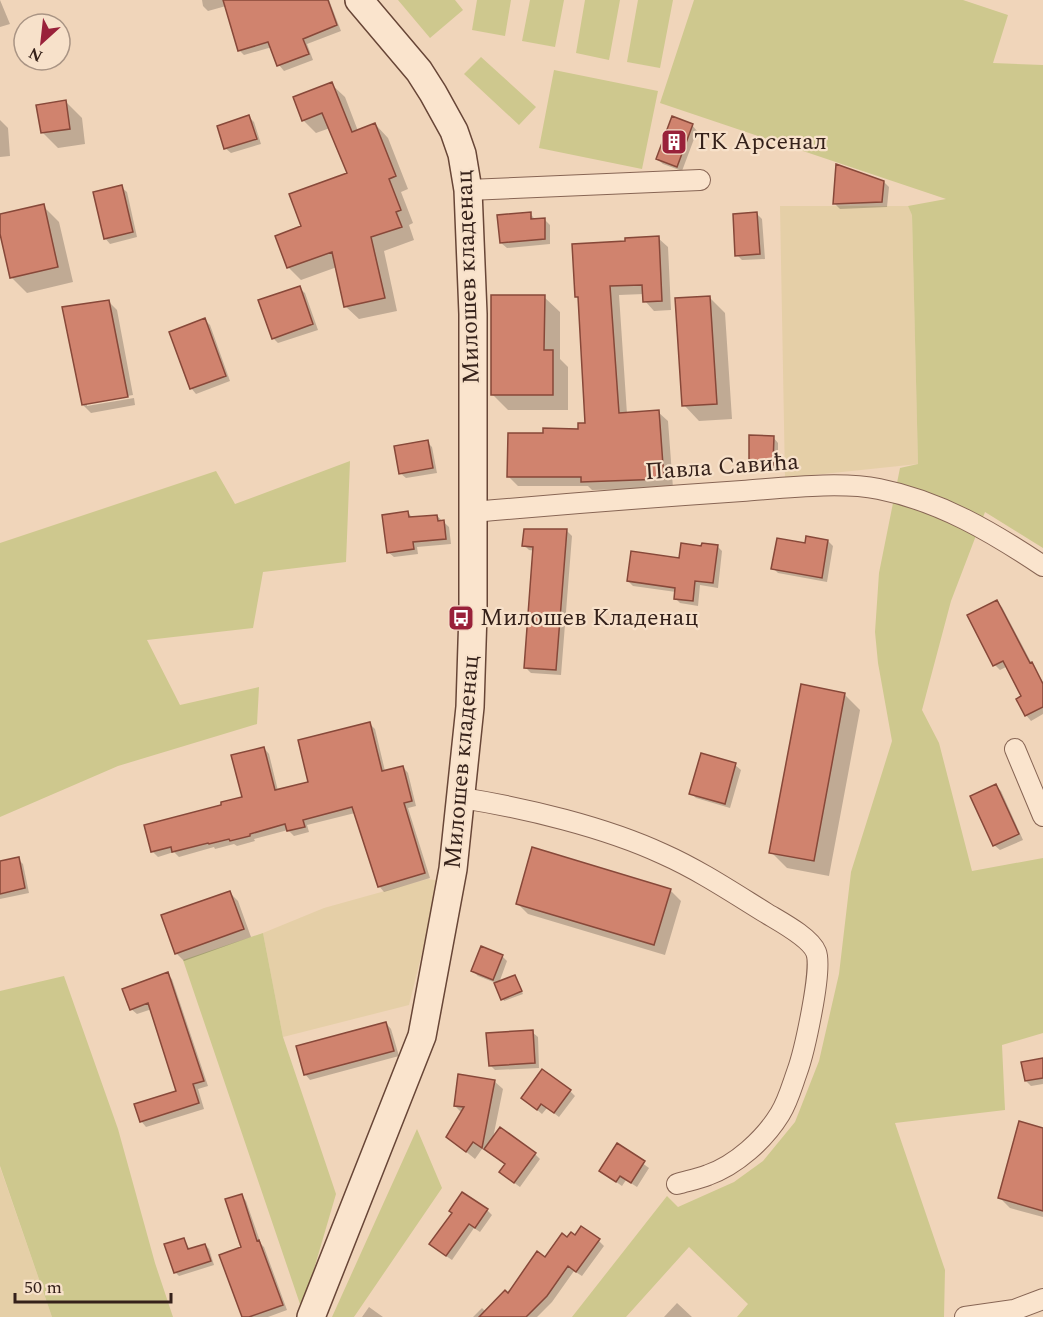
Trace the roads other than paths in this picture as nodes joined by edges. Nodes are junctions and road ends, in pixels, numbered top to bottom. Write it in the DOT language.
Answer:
graph roads {
  1 [pos="359,0"];
  2 [pos="700,180"];
  3 [pos="468,190"];
  4 [pos="474,512"];
  5 [pos="1043,566"];
  6 [pos="1015,748"];
  7 [pos="462,798"];
  8 [pos="1043,816"];
  9 [pos="677,1184"];
  10 [pos="1043,1299"];
  11 [pos="311,1317"];
  12 [pos="965,1317"];
  1 -- 3 [label="street, Милошев кладенац"];
  2 -- 3 [label="street"];
  3 -- 4 [label="street, Милошев кладенац"];
  4 -- 5 [label="street, Павла Савића"];
  4 -- 7 [label="street, Милошев кладенац"];
  6 -- 8 [label="street"];
  7 -- 9 [label="street"];
  7 -- 11 [label="street, Милошев кладенац"];
  10 -- 12 [label="street"];
}
